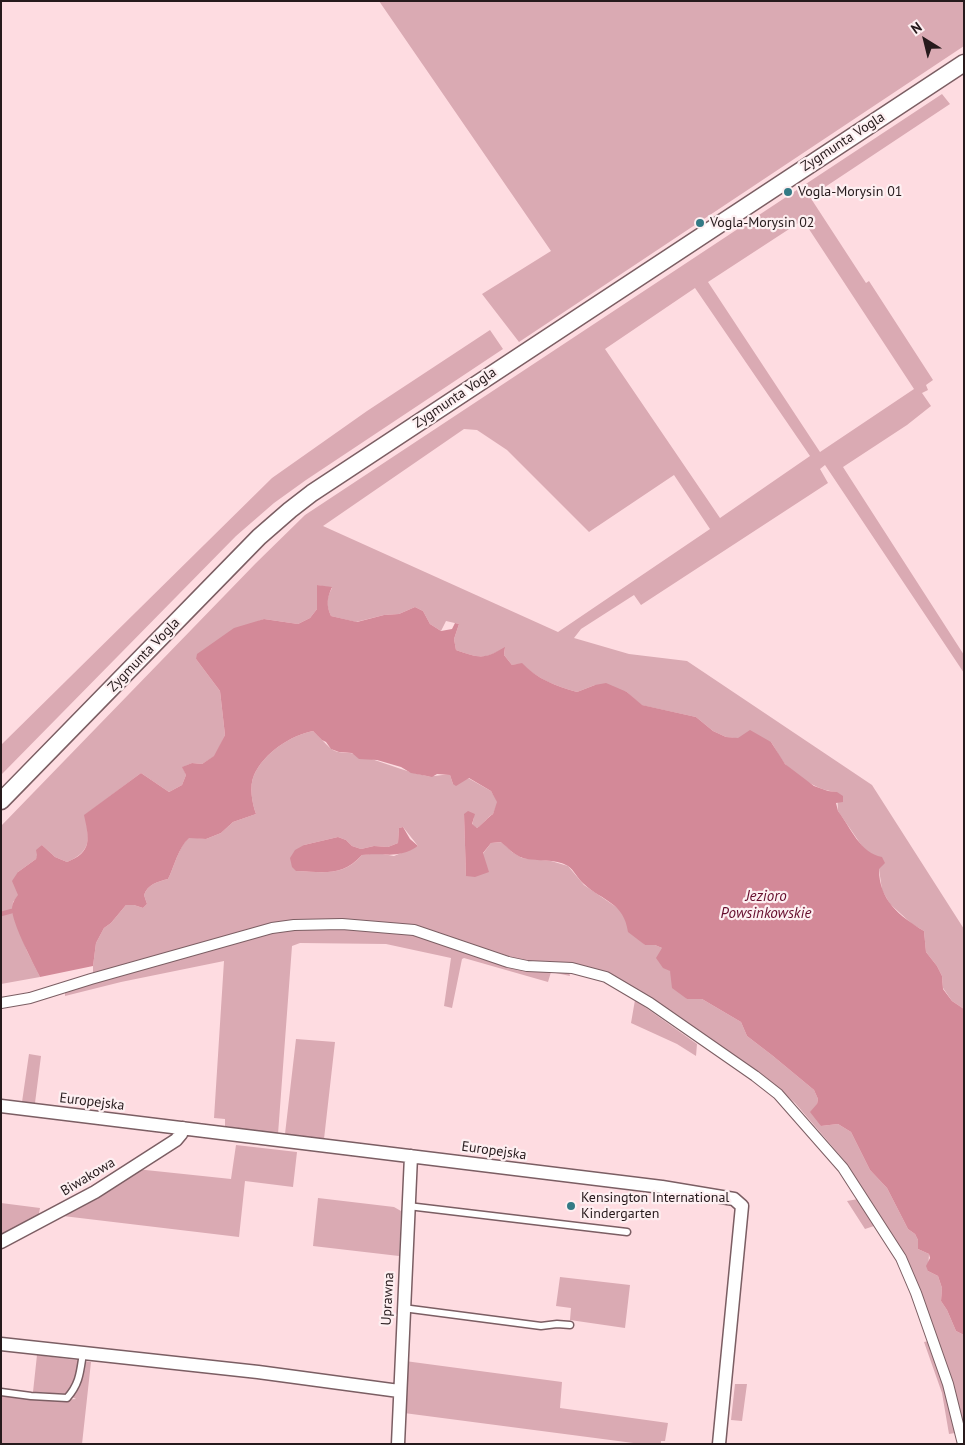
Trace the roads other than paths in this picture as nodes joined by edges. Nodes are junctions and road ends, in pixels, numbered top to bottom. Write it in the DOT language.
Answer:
graph roads {
  1 [pos="964,62"];
  2 [pos="1,801"];
  3 [pos="1,1004"];
  4 [pos="1,1106"];
  5 [pos="183,1128"];
  6 [pos="411,1156"];
  7 [pos="408,1206"];
  8 [pos="628,1232"];
  9 [pos="1,1242"];
  10 [pos="403,1308"];
  11 [pos="570,1325"];
  12 [pos="1,1344"];
  13 [pos="83,1352"];
  14 [pos="399,1391"];
  15 [pos="1,1392"];
  16 [pos="398,1444"];
  17 [pos="718,1444"];
  18 [pos="963,1444"];
  1 -- 2 [label="street, Zygmunta Vogla"];
  3 -- 18 [label="street"];
  4 -- 5 [label="street, Europejska"];
  5 -- 6 [label="street, Europejska"];
  5 -- 9 [label="street, Biwakowa"];
  6 -- 7 [label="street, Uprawna"];
  6 -- 17 [label="street, Europejska"];
  7 -- 8 [label="lane"];
  7 -- 10 [label="street, Uprawna"];
  10 -- 11 [label="lane"];
  10 -- 14 [label="street, Uprawna"];
  12 -- 13 [label="street"];
  13 -- 14 [label="street"];
  13 -- 15 [label="lane"];
  14 -- 16 [label="street, Uprawna"];
}
